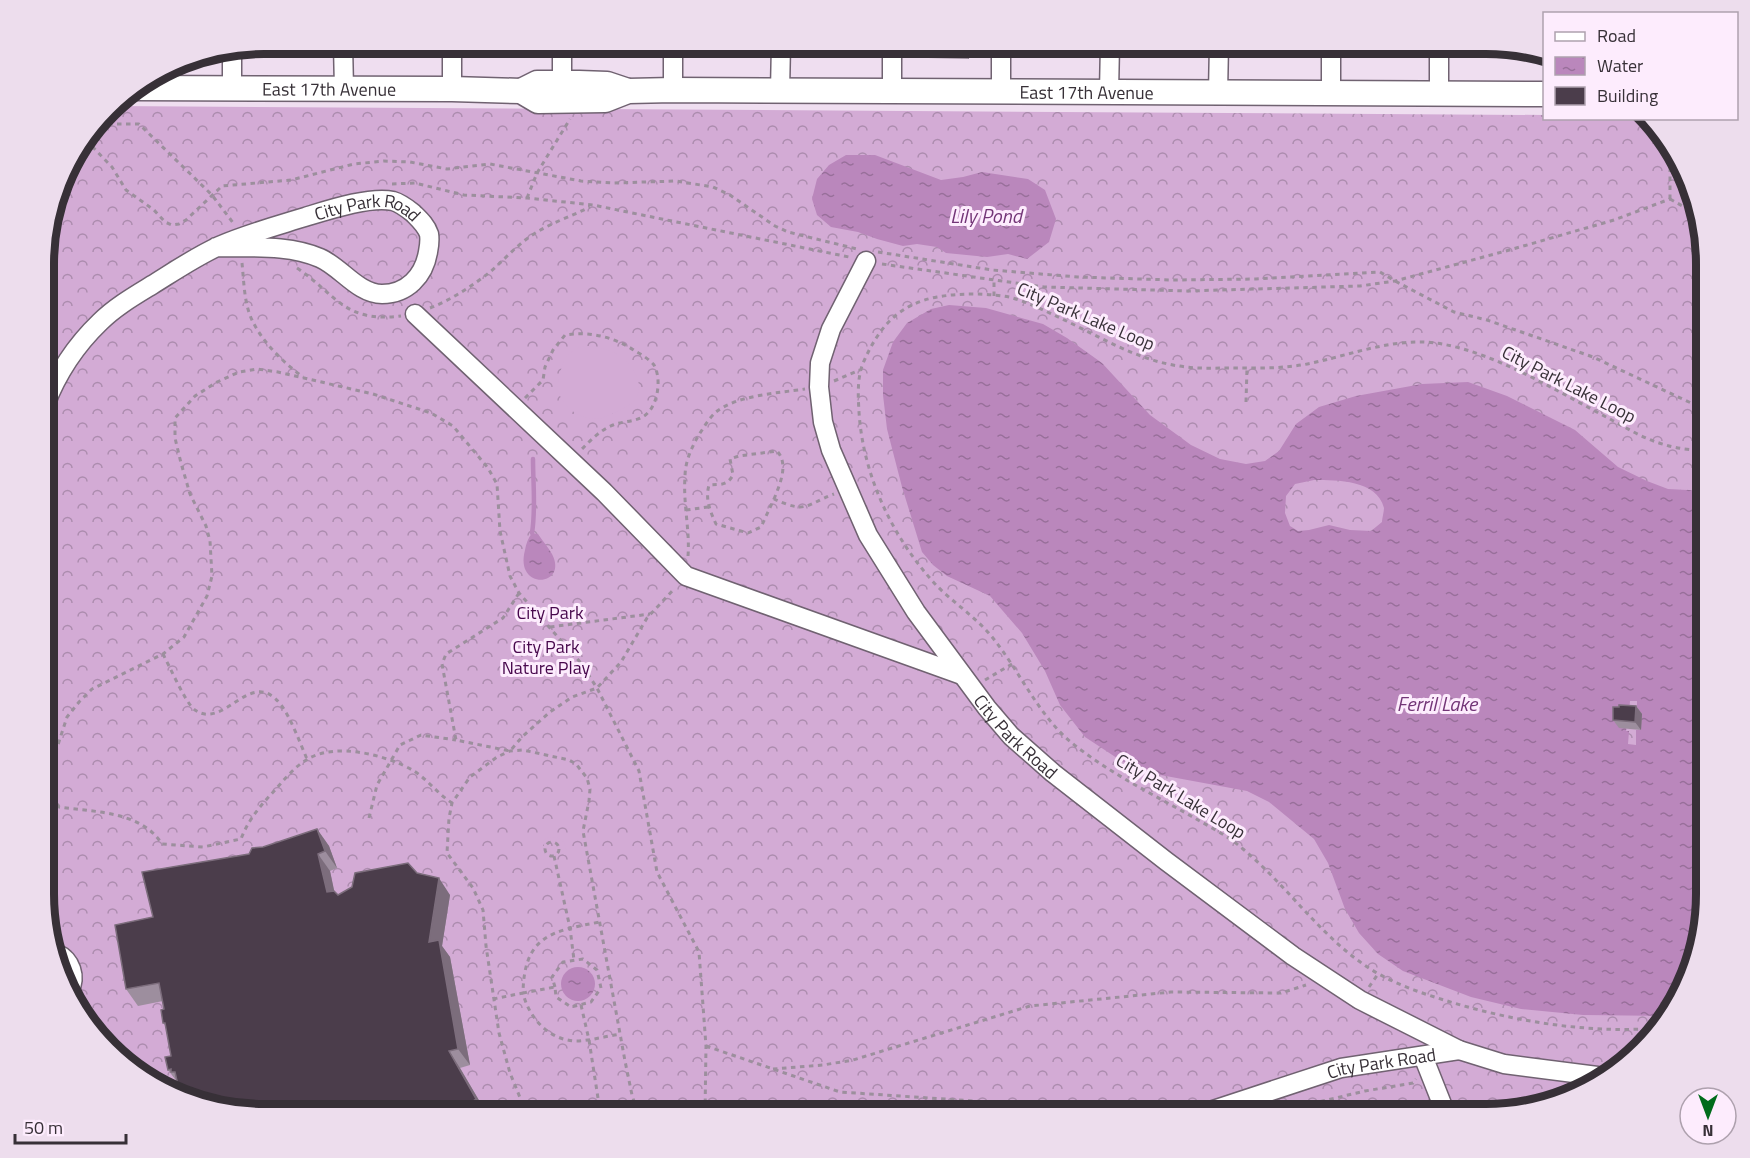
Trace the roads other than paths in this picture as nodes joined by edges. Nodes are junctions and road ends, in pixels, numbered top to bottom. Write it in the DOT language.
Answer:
graph roads {
  1 [pos="343,54"];
  2 [pos="452,54"];
  3 [pos="562,54"];
  4 [pos="673,54"];
  5 [pos="781,54"];
  6 [pos="892,54"];
  7 [pos="1001,54"];
  8 [pos="1110,54"];
  9 [pos="1219,54"];
  10 [pos="1331,54"];
  11 [pos="1439,54"];
  12 [pos="232,57"];
  13 [pos="562,84"];
  14 [pos="150,88"];
  15 [pos="232,89"];
  16 [pos="344,89"];
  17 [pos="452,89"];
  18 [pos="673,90"];
  19 [pos="521,91"];
  20 [pos="628,91"];
  21 [pos="780,91"];
  22 [pos="892,91"];
  23 [pos="1000,92"];
  24 [pos="1109,92"];
  25 [pos="1218,93"];
  26 [pos="1331,93"];
  27 [pos="1439,93"];
  28 [pos="1543,94"];
  29 [pos="216,247"];
  30 [pos="866,254"];
  31 [pos="415,314"];
  32 [pos="54,383"];
  33 [pos="967,682"];
  34 [pos="64,959"];
  35 [pos="73,979"];
  36 [pos="1459,1050"];
  37 [pos="1423,1056"];
  38 [pos="1602,1069"];
  39 [pos="1231,1104"];
  40 [pos="1442,1104"];
  1 -- 16 [label="street"];
  2 -- 17 [label="street"];
  3 -- 13 [label="street"];
  4 -- 18 [label="street"];
  5 -- 21 [label="street"];
  6 -- 22 [label="street"];
  7 -- 23 [label="street"];
  8 -- 24 [label="street"];
  9 -- 25 [label="street"];
  10 -- 26 [label="street"];
  11 -- 27 [label="street"];
  12 -- 15 [label="street"];
  13 -- 19 [label="main road, East 17th Avenue"];
  13 -- 20 [label="main road, East 17th Avenue"];
  14 -- 15 [label="main road, East 17th Avenue"];
  15 -- 16 [label="main road, East 17th Avenue"];
  16 -- 17 [label="main road, East 17th Avenue"];
  17 -- 19 [label="main road, East 17th Avenue"];
  18 -- 20 [label="main road, East 17th Avenue"];
  18 -- 21 [label="main road, East 17th Avenue"];
  19 -- 20 [label="main road, East 17th Avenue"];
  21 -- 22 [label="main road, East 17th Avenue"];
  22 -- 23 [label="main road, East 17th Avenue"];
  23 -- 24 [label="main road, East 17th Avenue"];
  24 -- 25 [label="main road, East 17th Avenue"];
  25 -- 26 [label="main road, East 17th Avenue"];
  26 -- 27 [label="main road, East 17th Avenue"];
  27 -- 28 [label="main road, East 17th Avenue"];
  29 -- 29 [label="street, City Park Road"];
  29 -- 32 [label="street, City Park Road"];
  30 -- 33 [label="street, City Park Road"];
  31 -- 33 [label="street"];
  33 -- 36 [label="street, City Park Road"];
  34 -- 35 [label="street"];
  36 -- 37 [label="street, City Park Road"];
  36 -- 38 [label="street, City Park Road"];
  37 -- 39 [label="street, City Park Road"];
  37 -- 40 [label="street"];
}
